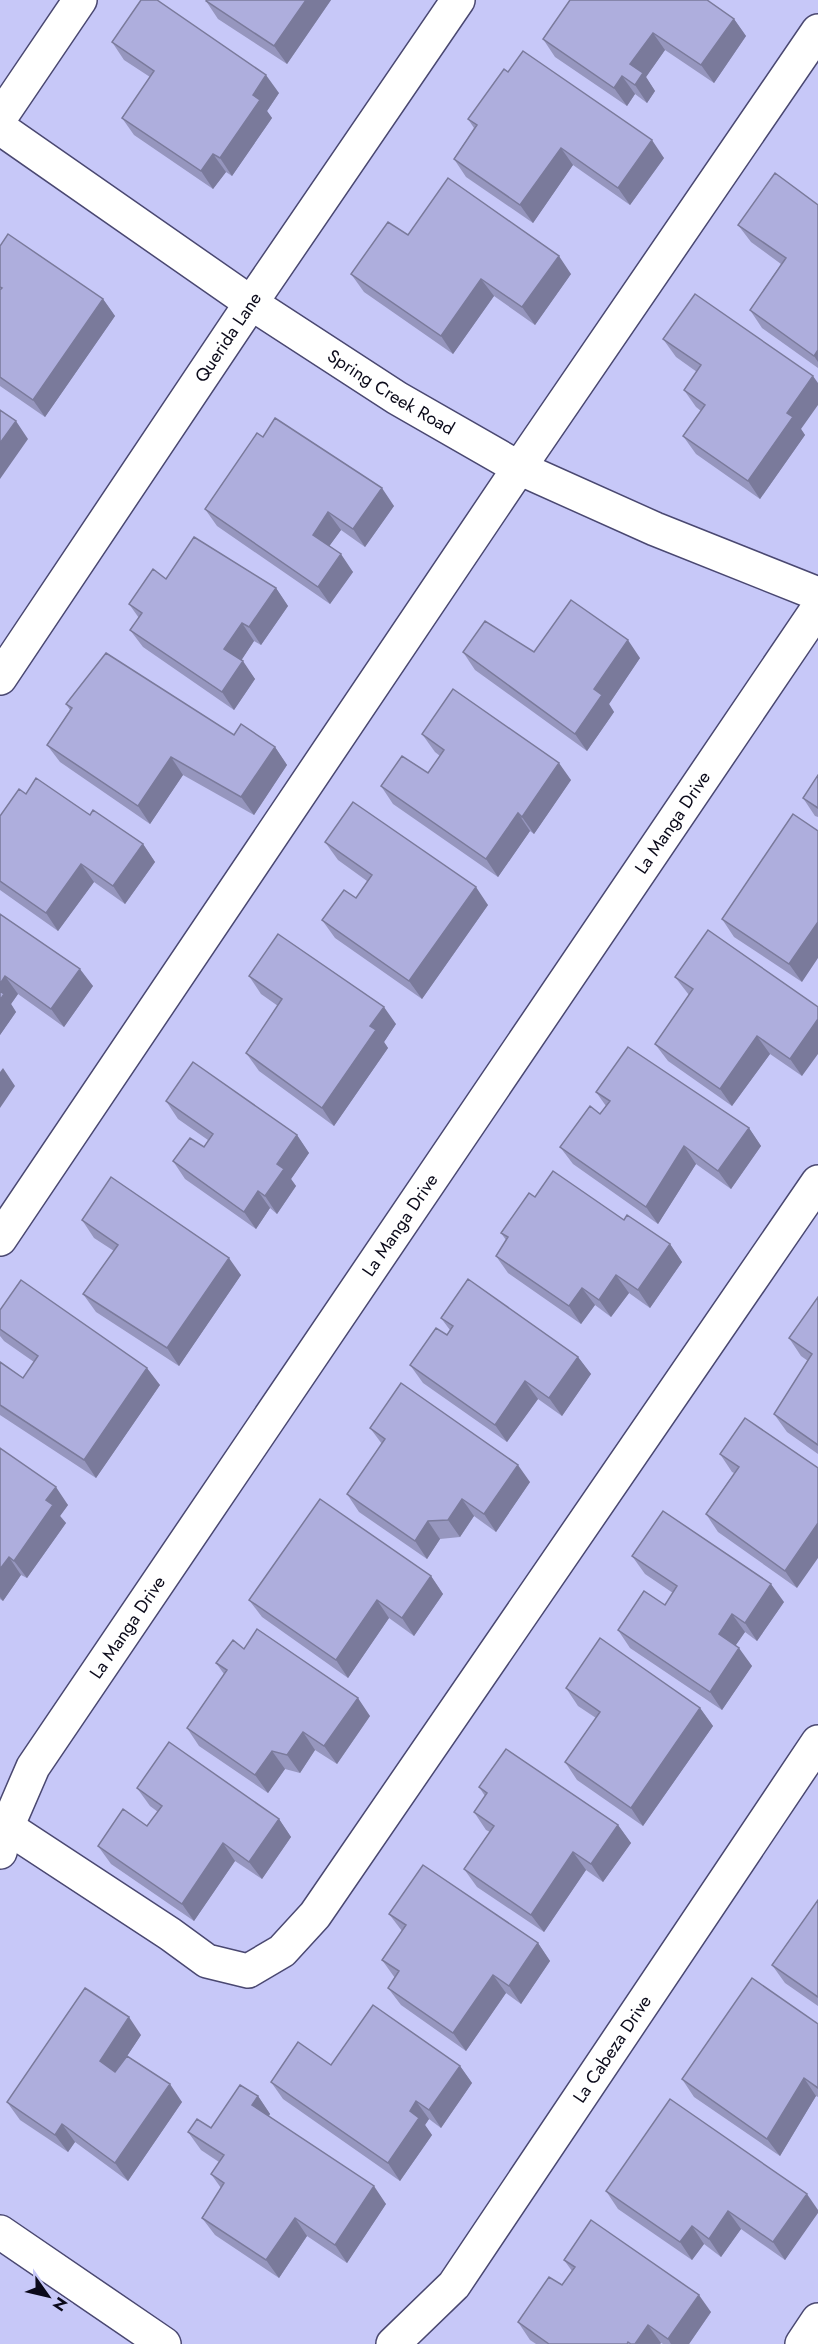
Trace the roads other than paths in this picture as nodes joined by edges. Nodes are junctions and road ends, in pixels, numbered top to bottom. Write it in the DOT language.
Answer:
graph roads {
  1 [pos="80,0"];
  2 [pos="458,0"];
  3 [pos="818,31"];
  4 [pos="0,118"];
  5 [pos="0,128"];
  6 [pos="250,303"];
  7 [pos="519,468"];
  8 [pos="818,594"];
  9 [pos="818,608"];
  10 [pos="0,678"];
  11 [pos="818,1182"];
  12 [pos="0,1239"];
  13 [pos="818,1742"];
  14 [pos="4,1839"];
  15 [pos="0,2232"];
  16 [pos="818,2320"];
  17 [pos="164,2344"];
  18 [pos="393,2344"];
  19 [pos="802,2344"];
  1 -- 4 [label="street"];
  2 -- 6 [label="street, Querida Lane"];
  3 -- 7 [label="street"];
  5 -- 6 [label="street, Spring Creek Road"];
  6 -- 7 [label="street, Spring Creek Road"];
  6 -- 10 [label="street, Querida Lane"];
  7 -- 8 [label="street, Spring Creek Road"];
  7 -- 12 [label="street"];
  9 -- 14 [label="street, La Manga Drive"];
  11 -- 14 [label="street"];
  13 -- 18 [label="street, La Cabeza Drive"];
  15 -- 17 [label="street"];
  16 -- 19 [label="street"];
}
